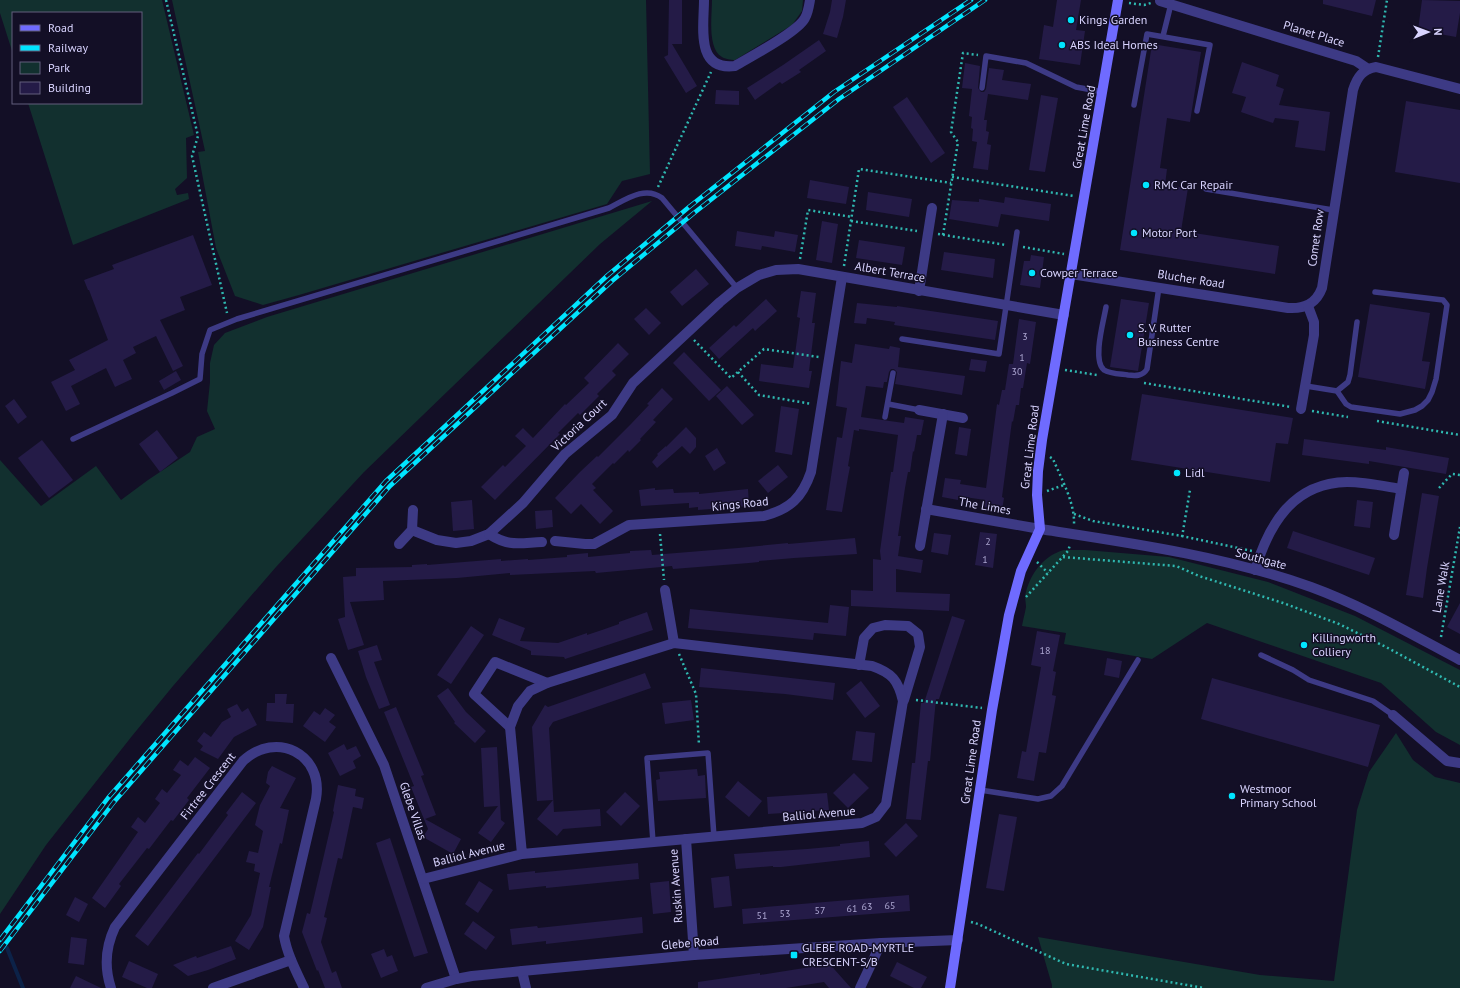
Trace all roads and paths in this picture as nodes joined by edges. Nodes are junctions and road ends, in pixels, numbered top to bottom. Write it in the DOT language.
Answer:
graph roads {
  1 [pos="166,0"];
  2 [pos="704,0"];
  3 [pos="810,0"];
  4 [pos="1118,0"];
  5 [pos="1160,0"];
  6 [pos="1387,0"];
  7 [pos="1171,4"];
  8 [pos="1163,36"];
  9 [pos="986,56"];
  10 [pos="715,63"];
  11 [pos="1372,68"];
  12 [pos="982,88"];
  13 [pos="1460,89"];
  14 [pos="1103,92"];
  15 [pos="1134,105"];
  16 [pos="1197,111"];
  17 [pos="952,177"];
  18 [pos="951,183"];
  19 [pos="1206,188"];
  20 [pos="655,193"];
  21 [pos="1084,197"];
  22 [pos="932,208"];
  23 [pos="1333,210"];
  24 [pos="851,219"];
  25 [pos="1017,232"];
  26 [pos="928,233"];
  27 [pos="943,235"];
  28 [pos="1015,246"];
  29 [pos="1074,255"];
  30 [pos="798,269"];
  31 [pos="1071,274"];
  32 [pos="842,277"];
  33 [pos="737,288"];
  34 [pos="1159,288"];
  35 [pos="919,290"];
  36 [pos="1374,292"];
  37 [pos="720,302"];
  38 [pos="1006,305"];
  39 [pos="1308,306"];
  40 [pos="1106,307"];
  41 [pos="1064,315"];
  42 [pos="1357,322"];
  43 [pos="228,323"];
  44 [pos="687,332"];
  45 [pos="902,339"];
  46 [pos="829,359"];
  47 [pos="1054,368"];
  48 [pos="738,372"];
  49 [pos="893,373"];
  50 [pos="1101,376"];
  51 [pos="1139,382"];
  52 [pos="1306,386"];
  53 [pos="1337,391"];
  54 [pos="888,404"];
  55 [pos="821,406"];
  56 [pos="1301,409"];
  57 [pos="919,410"];
  58 [pos="943,414"];
  59 [pos="885,417"];
  60 [pos="963,418"];
  61 [pos="1354,418"];
  62 [pos="1369,420"];
  63 [pos="1460,435"];
  64 [pos="73,439"];
  65 [pos="1040,452"];
  66 [pos="1404,473"];
  67 [pos="1460,475"];
  68 [pos="1064,485"];
  69 [pos="1439,488"];
  70 [pos="1190,490"];
  71 [pos="1401,490"];
  72 [pos="1037,495"];
  73 [pos="926,508"];
  74 [pos="413,510"];
  75 [pos="1074,514"];
  76 [pos="659,523"];
  77 [pos="1460,527"];
  78 [pos="1040,529"];
  79 [pos="412,530"];
  80 [pos="488,534"];
  81 [pos="1073,534"];
  82 [pos="1394,535"];
  83 [pos="1182,536"];
  84 [pos="555,541"];
  85 [pos="542,542"];
  86 [pos="399,544"];
  87 [pos="920,546"];
  88 [pos="1260,552"];
  89 [pos="1063,557"];
  90 [pos="1255,570"];
  91 [pos="665,590"];
  92 [pos="1024,599"];
  93 [pos="674,643"];
  94 [pos="1439,649"];
  95 [pos="1260,655"];
  96 [pos="331,658"];
  97 [pos="1138,660"];
  98 [pos="1460,660"];
  99 [pos="859,665"];
  100 [pos="547,683"];
  101 [pos="1460,687"];
  102 [pos="903,701"];
  103 [pos="992,710"];
  104 [pos="1393,715"];
  105 [pos="510,727"];
  106 [pos="708,753"];
  107 [pos="1460,763"];
  108 [pos="980,790"];
  109 [pos="714,837"];
  110 [pos="686,839"];
  111 [pos="653,842"];
  112 [pos="522,854"];
  113 [pos="423,879"];
  114 [pos="978,924"];
  115 [pos="958,940"];
  116 [pos="881,943"];
  117 [pos="694,956"];
  118 [pos="291,960"];
  119 [pos="522,971"];
  120 [pos="456,979"];
  121 [pos="111,988"];
  122 [pos="213,988"];
  123 [pos="304,988"];
  124 [pos="426,988"];
  125 [pos="526,988"];
  126 [pos="860,988"];
  127 [pos="950,988"];
  128 [pos="1204,988"];
  1 -- 43 [label="path"];
  2 -- 10 [label="street"];
  3 -- 10 [label="street"];
  4 -- 5 [label="path"];
  4 -- 14 [label="main road, Great Lime Road"];
  5 -- 7 [label="street, Planet Place"];
  6 -- 11 [label="path"];
  7 -- 8 [label="lane"];
  7 -- 11 [label="street, Planet Place"];
  8 -- 15 [label="lane"];
  8 -- 16 [label="lane"];
  9 -- 12 [label="lane"];
  9 -- 14 [label="lane"];
  9 -- 17 [label="path"];
  10 -- 20 [label="path"];
  11 -- 13 [label="street, Planet Place"];
  11 -- 23 [label="street, Comet Row"];
  14 -- 21 [label="main road, Great Lime Road"];
  17 -- 18 [label="path"];
  17 -- 21 [label="path"];
  18 -- 24 [label="path"];
  18 -- 27 [label="path"];
  19 -- 23 [label="lane"];
  20 -- 33 [label="lane"];
  20 -- 43 [label="lane"];
  21 -- 29 [label="main road, Great Lime Road"];
  22 -- 26 [label="street"];
  23 -- 39 [label="street, Comet Row"];
  24 -- 26 [label="path"];
  24 -- 30 [label="path"];
  24 -- 32 [label="path"];
  25 -- 28 [label="lane"];
  26 -- 27 [label="path"];
  26 -- 35 [label="street"];
  27 -- 28 [label="path"];
  28 -- 29 [label="path"];
  28 -- 38 [label="lane"];
  29 -- 31 [label="main road, Great Lime Road"];
  30 -- 32 [label="street, Albert Terrace"];
  30 -- 33 [label="street, Albert Terrace"];
  31 -- 34 [label="street, Blucher Road"];
  31 -- 41 [label="main road, Great Lime Road"];
  32 -- 35 [label="street, Albert Terrace"];
  32 -- 46 [label="street, Kings Road"];
  33 -- 37 [label="street, Albert Terrace"];
  34 -- 39 [label="street, Blucher Road"];
  34 -- 40 [label="lane"];
  35 -- 38 [label="street, Albert Terrace"];
  36 -- 53 [label="lane"];
  37 -- 44 [label="street, Victoria Court"];
  38 -- 41 [label="street, Albert Terrace"];
  38 -- 45 [label="lane"];
  39 -- 52 [label="street"];
  41 -- 47 [label="main road, Great Lime Road"];
  42 -- 53 [label="lane"];
  43 -- 64 [label="lane"];
  44 -- 48 [label="path"];
  44 -- 80 [label="street, Victoria Court"];
  46 -- 48 [label="path"];
  46 -- 55 [label="street, Kings Road"];
  47 -- 50 [label="path"];
  47 -- 65 [label="main road, Great Lime Road"];
  48 -- 55 [label="path"];
  49 -- 54 [label="lane"];
  51 -- 56 [label="path"];
  52 -- 53 [label="lane"];
  52 -- 56 [label="street"];
  54 -- 57 [label="lane"];
  54 -- 59 [label="lane"];
  55 -- 76 [label="street, Kings Road"];
  56 -- 61 [label="path"];
  57 -- 58 [label="street"];
  58 -- 60 [label="street"];
  58 -- 73 [label="street"];
  62 -- 63 [label="path"];
  65 -- 68 [label="path"];
  65 -- 72 [label="main road, Great Lime Road"];
  66 -- 71 [label="street"];
  67 -- 69 [label="path"];
  68 -- 72 [label="path"];
  68 -- 75 [label="path"];
  70 -- 83 [label="path"];
  71 -- 82 [label="street"];
  71 -- 88 [label="street"];
  72 -- 78 [label="main road, Great Lime Road"];
  73 -- 78 [label="street, The Limes"];
  73 -- 87 [label="street"];
  74 -- 79 [label="street"];
  75 -- 81 [label="path"];
  75 -- 83 [label="path"];
  76 -- 84 [label="street, Kings Road"];
  76 -- 91 [label="path"];
  77 -- 94 [label="path, Lane Walk"];
  78 -- 81 [label="street, Southgate"];
  78 -- 103 [label="main road, Great Lime Road"];
  79 -- 80 [label="street, Victoria Court"];
  79 -- 86 [label="street"];
  80 -- 85 [label="street"];
  81 -- 89 [label="path"];
  81 -- 90 [label="street, Southgate"];
  83 -- 88 [label="path"];
  88 -- 90 [label="street"];
  89 -- 92 [label="path"];
  89 -- 101 [label="path"];
  90 -- 94 [label="street, Southgate"];
  91 -- 93 [label="street"];
  93 -- 99 [label="street, Balliol Avenue"];
  93 -- 100 [label="street, Balliol Avenue"];
  93 -- 106 [label="path"];
  94 -- 98 [label="street, Southgate"];
  95 -- 104 [label="lane"];
  96 -- 113 [label="street, Glebe Villas"];
  97 -- 108 [label="lane"];
  99 -- 102 [label="street, Balliol Avenue"];
  99 -- 102 [label="street, Balliol Avenue"];
  100 -- 105 [label="street, Balliol Avenue"];
  100 -- 105 [label="street"];
  102 -- 103 [label="path"];
  102 -- 109 [label="street, Balliol Avenue"];
  103 -- 108 [label="main road, Great Lime Road"];
  104 -- 107 [label="street"];
  105 -- 112 [label="street, Balliol Avenue"];
  106 -- 109 [label="lane"];
  106 -- 111 [label="lane"];
  108 -- 115 [label="main road, Great Lime Road"];
  109 -- 110 [label="street, Balliol Avenue"];
  110 -- 111 [label="street, Balliol Avenue"];
  110 -- 117 [label="street, Ruskin Avenue"];
  111 -- 112 [label="street, Balliol Avenue"];
  112 -- 113 [label="street, Balliol Avenue"];
  113 -- 120 [label="street, Glebe Villas"];
  114 -- 128 [label="path"];
  115 -- 116 [label="street, Glebe Road"];
  115 -- 127 [label="main road, Great Lime Road"];
  116 -- 117 [label="street, Glebe Road"];
  116 -- 126 [label="street"];
  117 -- 119 [label="street, Glebe Road"];
  118 -- 121 [label="street, Firtree Crescent"];
  118 -- 122 [label="street"];
  118 -- 123 [label="street, Firtree Crescent"];
  119 -- 120 [label="street, Glebe Road"];
  119 -- 125 [label="street"];
  120 -- 124 [label="street, Glebe Road"];
}
